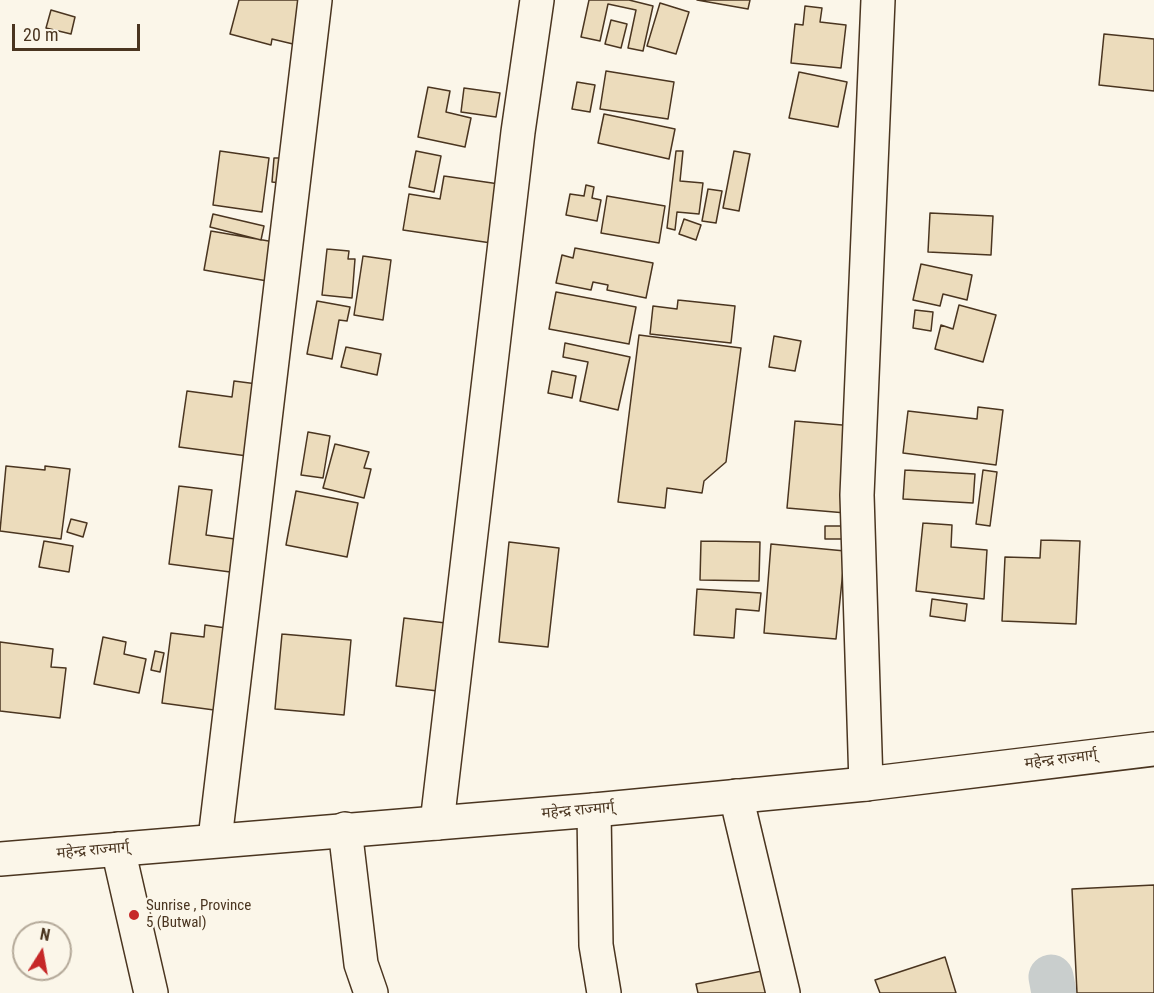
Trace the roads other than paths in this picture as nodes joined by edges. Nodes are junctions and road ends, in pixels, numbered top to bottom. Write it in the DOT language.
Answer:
graph roads {
  1 [pos="315,0"];
  2 [pos="537,0"];
  3 [pos="878,0"];
  4 [pos="1154,749"];
  5 [pos="866,783"];
  6 [pos="736,796"];
  7 [pos="594,810"];
  8 [pos="437,823"];
  9 [pos="345,829"];
  10 [pos="215,839"];
  11 [pos="118,849"];
  12 [pos="0,859"];
  13 [pos="151,993"];
  14 [pos="371,993"];
  15 [pos="604,993"];
  16 [pos="783,993"];
  1 -- 10 [label="main road"];
  2 -- 8 [label="main road"];
  3 -- 5 [label="main road"];
  4 -- 5 [label="main road, महेन्द्र राज्मार्ग्"];
  5 -- 6 [label="main road, महेन्द्र राज्मार्ग्"];
  6 -- 7 [label="main road, महेन्द्र राज्मार्ग्"];
  6 -- 16 [label="main road"];
  7 -- 8 [label="main road, महेन्द्र राज्मार्ग्"];
  7 -- 15 [label="main road"];
  8 -- 9 [label="main road, महेन्द्र राज्मार्ग्"];
  9 -- 10 [label="main road, महेन्द्र राज्मार्ग्"];
  9 -- 14 [label="main road"];
  10 -- 11 [label="main road, महेन्द्र राज्मार्ग्"];
  11 -- 12 [label="main road, महेन्द्र राज्मार्ग्"];
  11 -- 13 [label="main road"];
}
